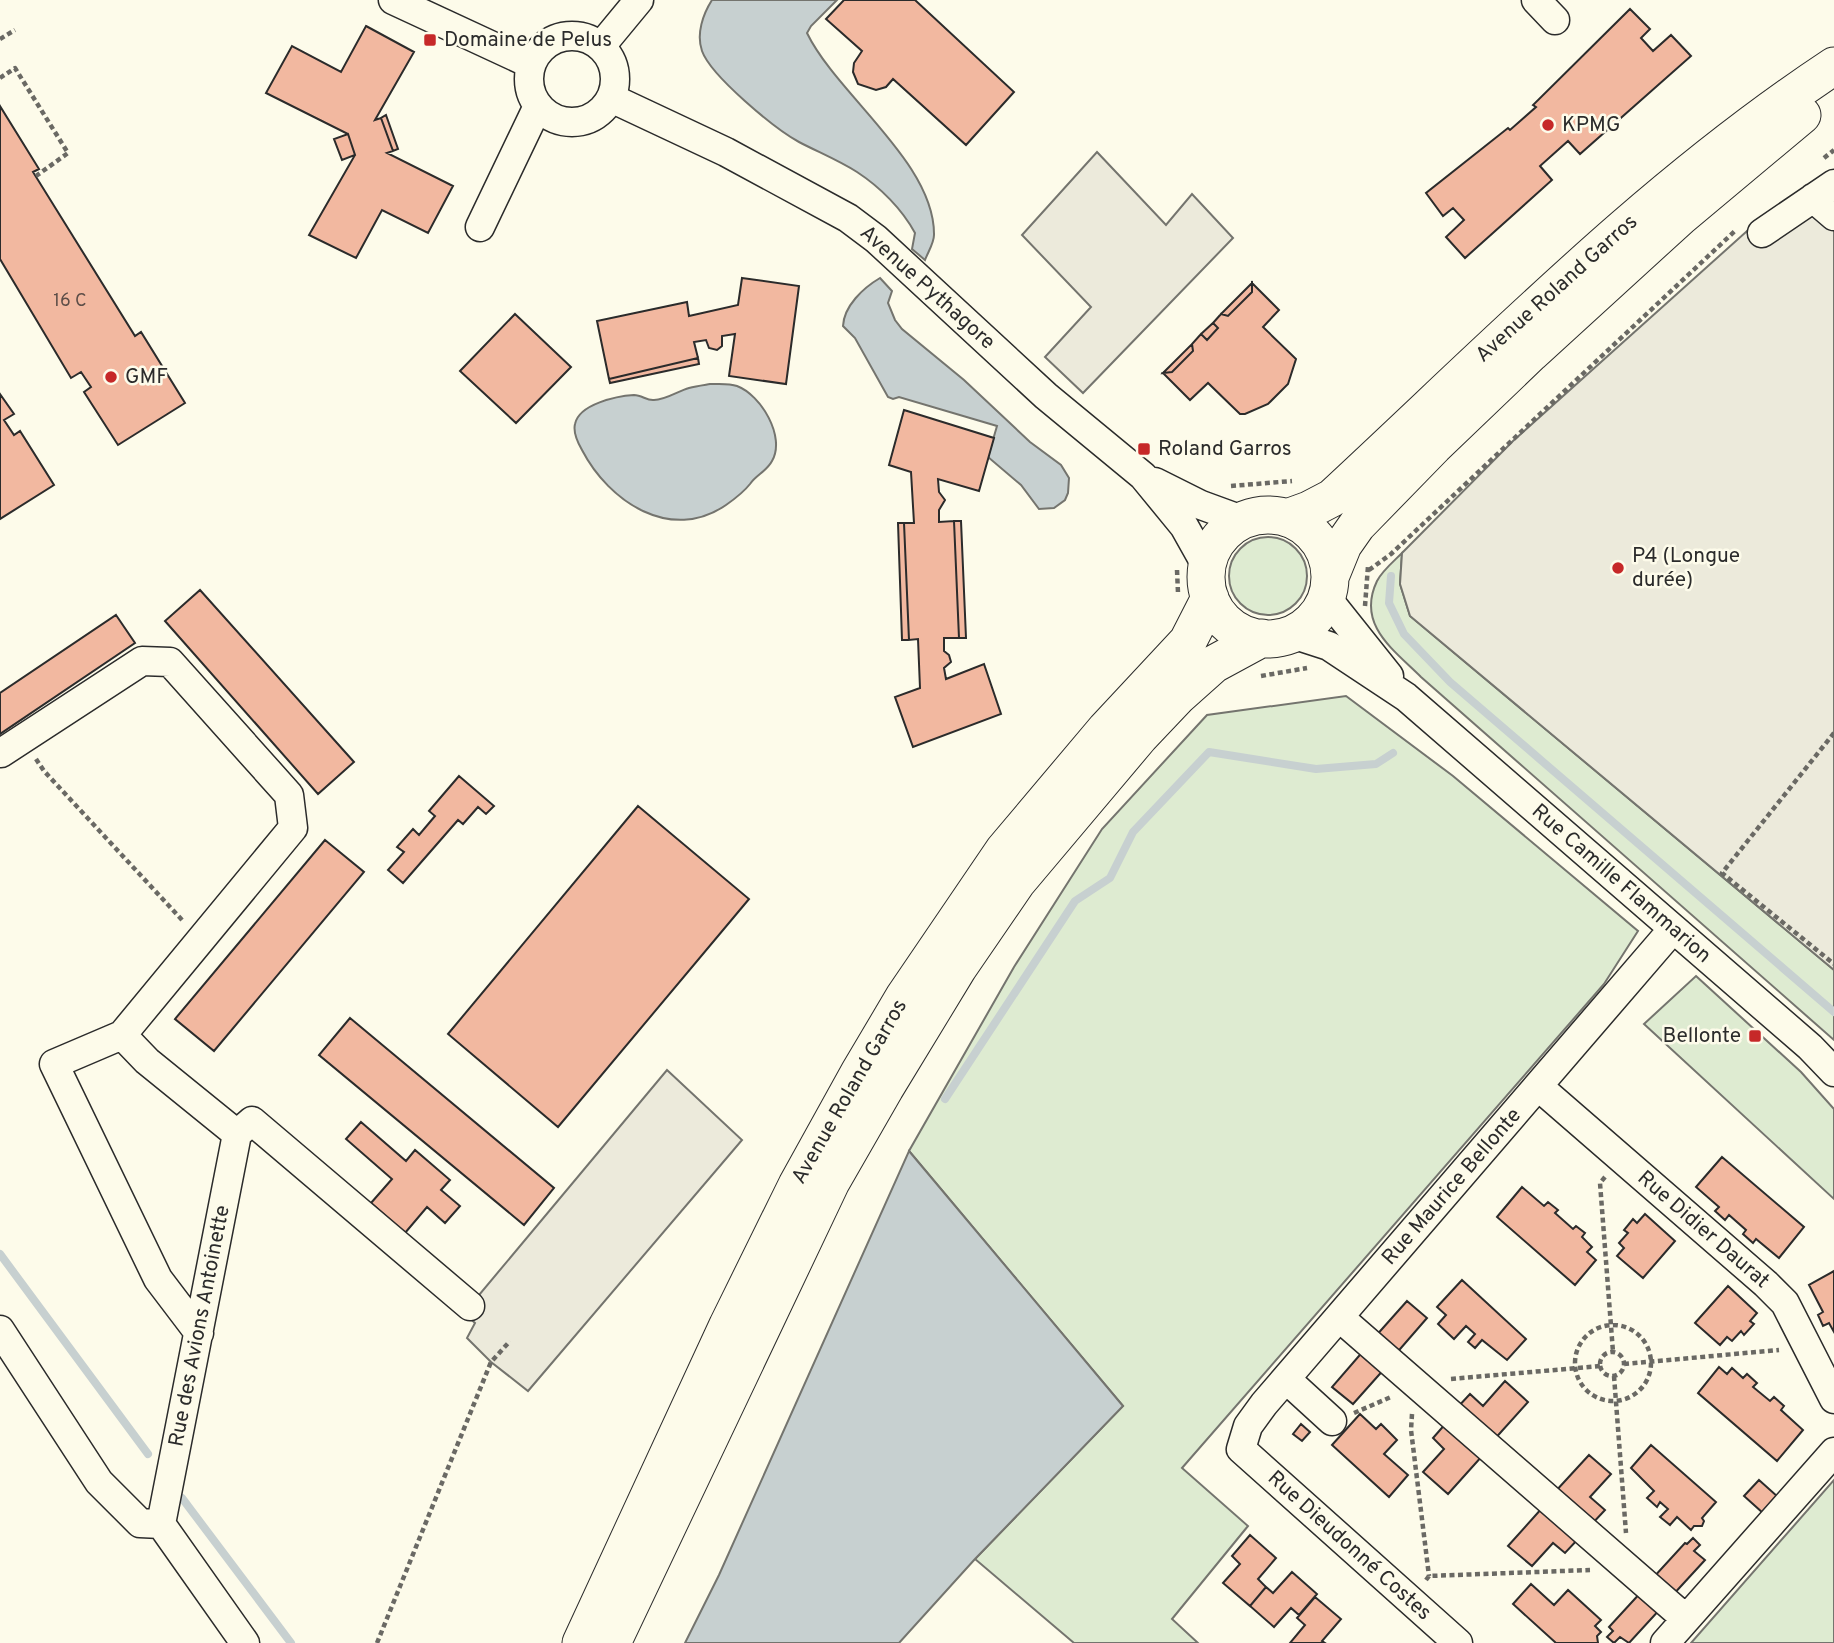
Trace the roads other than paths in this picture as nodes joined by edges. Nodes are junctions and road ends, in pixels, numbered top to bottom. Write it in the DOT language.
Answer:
graph roads {
  1 [pos="393,0"];
  2 [pos="639,0"];
  3 [pos="601,47"];
  4 [pos="531,64"];
  5 [pos="1834,66"];
  6 [pos="1834,90"];
  7 [pos="611,98"];
  8 [pos="538,106"];
  9 [pos="1824,191"];
  10 [pos="480,227"];
  11 [pos="1753,228"];
  12 [pos="1143,476"];
  13 [pos="1287,518"];
  14 [pos="1242,520"];
  15 [pos="1193,583"];
  16 [pos="1328,587"];
  17 [pos="1277,636"];
  18 [pos="1406,697"];
  19 [pos="12,746"];
  20 [pos="1673,929"];
  21 [pos="122,1035"];
  22 [pos="1834,1072"];
  23 [pos="1539,1087"];
  24 [pos="237,1134"];
  25 [pos="470,1306"];
  26 [pos="1339,1317"];
  27 [pos="0,1330"];
  28 [pos="199,1333"];
  29 [pos="1286,1379"];
  30 [pos="1834,1399"];
  31 [pos="1332,1421"];
  32 [pos="1241,1449"];
  33 [pos="1834,1452"];
  34 [pos="161,1524"];
  35 [pos="1686,1619"];
  36 [pos="245,1643"];
  37 [pos="580,1643"];
  38 [pos="612,1643"];
  39 [pos="1458,1643"];
  40 [pos="1665,1643"];
  1 -- 4 [label="street"];
  2 -- 3 [label="street"];
  3 -- 4 [label="street"];
  3 -- 7 [label="street"];
  4 -- 8 [label="street"];
  5 -- 13 [label="main road, Avenue Roland Garros"];
  6 -- 16 [label="main road, Avenue Roland Garros"];
  7 -- 8 [label="street"];
  7 -- 12 [label="street, Avenue Pythagore"];
  8 -- 10 [label="street"];
  9 -- 11 [label="street"];
  12 -- 14 [label="street, Avenue Pythagore"];
  12 -- 15 [label="street, Avenue Pythagore"];
  13 -- 14 [label="main road"];
  13 -- 16 [label="main road"];
  14 -- 15 [label="main road"];
  15 -- 17 [label="main road"];
  15 -- 37 [label="main road, Avenue Roland Garros"];
  16 -- 17 [label="main road"];
  16 -- 18 [label="street, Rue Camille Flammarion"];
  17 -- 18 [label="street, Rue Camille Flammarion"];
  17 -- 38 [label="main road, Avenue Roland Garros"];
  18 -- 20 [label="street, Rue Camille Flammarion"];
  19 -- 21 [label="street"];
  20 -- 22 [label="street, Rue Camille Flammarion"];
  20 -- 23 [label="street, Rue Maurice Bellonte"];
  21 -- 24 [label="street"];
  21 -- 28 [label="street"];
  23 -- 26 [label="street, Rue Maurice Bellonte"];
  23 -- 30 [label="street, Rue Didier Daurat"];
  24 -- 25 [label="street"];
  24 -- 28 [label="street, Rue des Avions Antoinette"];
  26 -- 29 [label="street, Rue Maurice Bellonte"];
  26 -- 35 [label="street"];
  27 -- 34 [label="street"];
  28 -- 34 [label="street, Rue des Avions Antoinette"];
  29 -- 31 [label="street"];
  29 -- 32 [label="street, Rue Maurice Bellonte"];
  32 -- 39 [label="street, Rue Dieudonné Costes"];
  33 -- 35 [label="street"];
  34 -- 36 [label="street"];
  35 -- 40 [label="street"];
}
